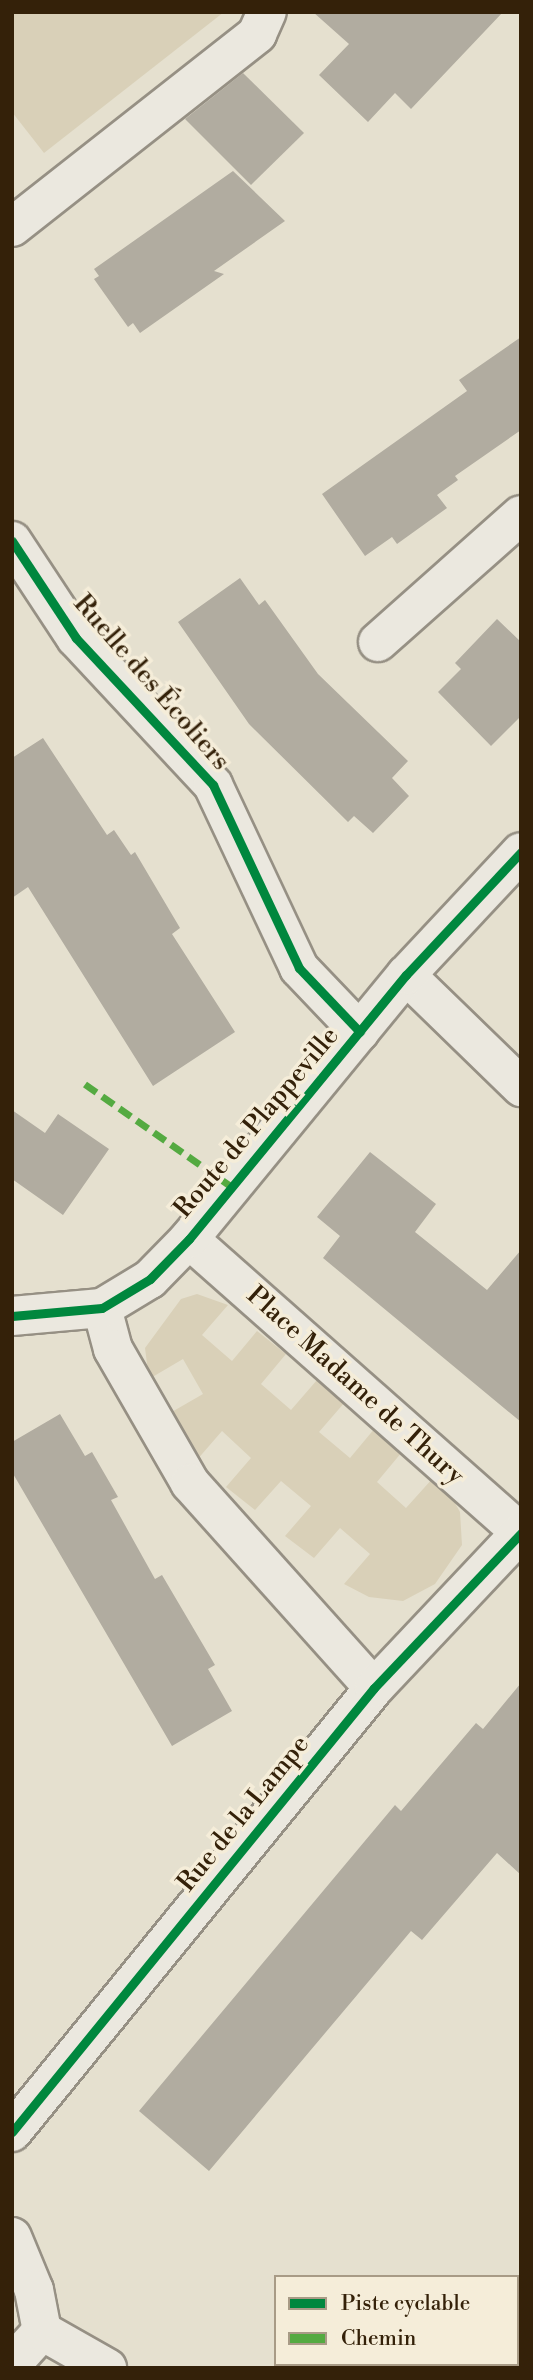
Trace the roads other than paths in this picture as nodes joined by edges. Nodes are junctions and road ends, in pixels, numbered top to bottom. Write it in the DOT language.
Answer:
graph roads {
  1 [pos="267,12"];
  2 [pos="12,227"];
  3 [pos="521,515"];
  4 [pos="12,541"];
  5 [pos="378,642"];
  6 [pos="521,852"];
  7 [pos="406,975"];
  8 [pos="360,1032"];
  9 [pos="521,1087"];
  10 [pos="189,1239"];
  11 [pos="102,1308"];
  12 [pos="12,1316"];
  13 [pos="521,1533"];
  14 [pos="373,1688"];
  15 [pos="12,2132"];
  16 [pos="12,2237"];
  17 [pos="42,2331"];
  18 [pos="12,2364"];
  19 [pos="107,2368"];
  1 -- 2 [label="street"];
  3 -- 5 [label="street"];
  4 -- 8 [label="street, Ruelle des Écoliers"];
  6 -- 7 [label="street, Route de Plappeville"];
  7 -- 8 [label="street, Route de Plappeville"];
  7 -- 9 [label="street"];
  8 -- 10 [label="street, Route de Plappeville"];
  10 -- 11 [label="street, Route de Plappeville"];
  10 -- 13 [label="street, Place Madame de Thury"];
  11 -- 12 [label="street, Route de Plappeville"];
  11 -- 14 [label="street"];
  13 -- 14 [label="street, Rue de la Lampe"];
  14 -- 15 [label="street, Rue de la Lampe"];
  16 -- 17 [label="street"];
  17 -- 18 [label="street"];
  17 -- 19 [label="street"];
}
